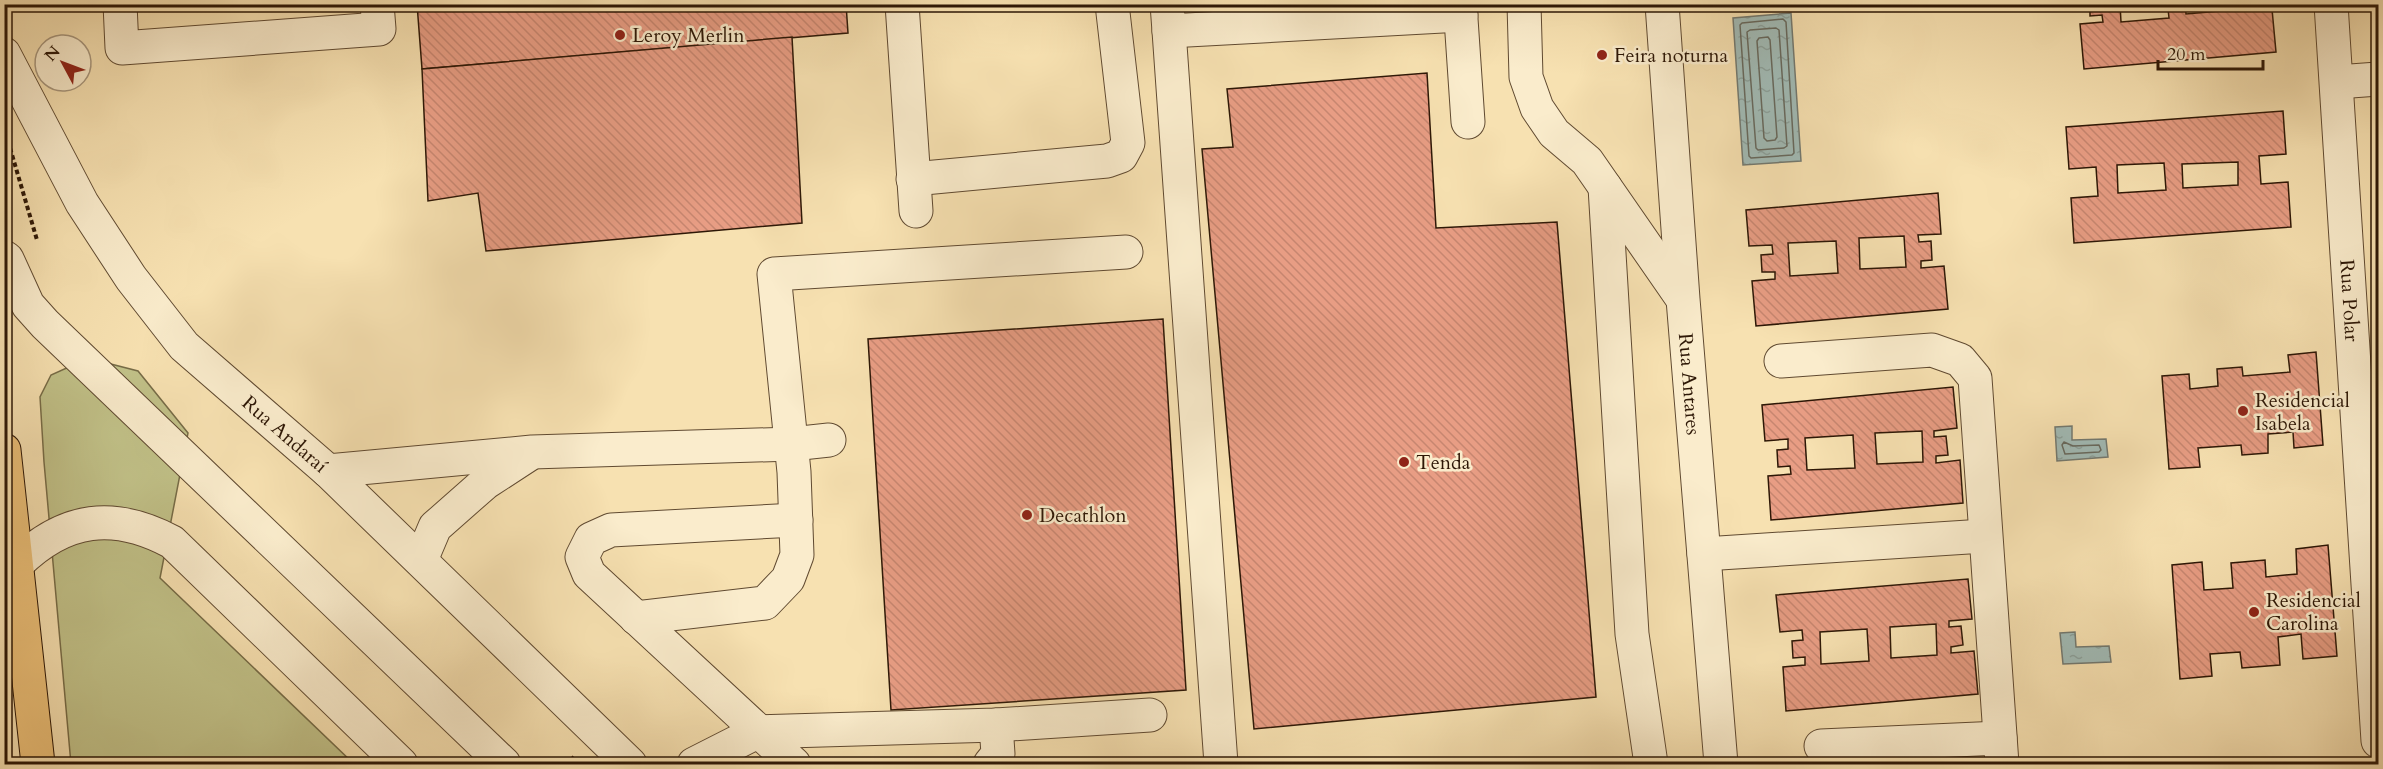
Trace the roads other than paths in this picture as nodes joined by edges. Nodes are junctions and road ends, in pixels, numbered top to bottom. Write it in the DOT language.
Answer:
graph roads {
  1 [pos="120,4"];
  2 [pos="377,4"];
  3 [pos="902,4"];
  4 [pos="1112,4"];
  5 [pos="1524,4"];
  6 [pos="1662,4"];
  7 [pos="2331,4"];
  8 [pos="1461,10"];
  9 [pos="1168,18"];
  10 [pos="4,54"];
  11 [pos="2379,79"];
  12 [pos="2337,82"];
  13 [pos="1468,122"];
  14 [pos="1605,187"];
  15 [pos="1126,252"];
  16 [pos="4,257"];
  17 [pos="1683,299"];
  18 [pos="1781,361"];
  19 [pos="830,440"];
  20 [pos="792,444"];
  21 [pos="4,450"];
  22 [pos="532,452"];
  23 [pos="328,471"];
  24 [pos="796,519"];
  25 [pos="1984,536"];
  26 [pos="1704,554"];
  27 [pos="421,560"];
  28 [pos="18,563"];
  29 [pos="636,618"];
  30 [pos="1150,715"];
  31 [pos="996,725"];
  32 [pos="757,732"];
  33 [pos="2379,741"];
  34 [pos="1821,746"];
  35 [pos="2001,751"];
  36 [pos="38,765"];
  37 [pos="401,765"];
  38 [pos="504,765"];
  39 [pos="630,765"];
  40 [pos="694,765"];
  41 [pos="794,765"];
  42 [pos="990,765"];
  43 [pos="1221,765"];
  44 [pos="1651,765"];
  45 [pos="1721,765"];
  1 -- 2 [label="street"];
  3 -- 4 [label="street"];
  5 -- 14 [label="street"];
  6 -- 17 [label="street, Rua Antares"];
  7 -- 12 [label="street, Rua Polar"];
  8 -- 9 [label="street"];
  8 -- 13 [label="street"];
  9 -- 43 [label="street"];
  10 -- 23 [label="street, Rua Andaraí"];
  11 -- 12 [label="street"];
  12 -- 33 [label="street, Rua Polar"];
  14 -- 17 [label="street"];
  14 -- 44 [label="street"];
  15 -- 20 [label="street"];
  16 -- 38 [label="street"];
  17 -- 26 [label="street, Rua Antares"];
  18 -- 25 [label="street"];
  19 -- 20 [label="street"];
  20 -- 22 [label="street"];
  20 -- 24 [label="street"];
  21 -- 28 [label="main road"];
  22 -- 23 [label="street"];
  22 -- 27 [label="street"];
  23 -- 27 [label="street, Rua Andaraí"];
  24 -- 29 [label="street"];
  24 -- 29 [label="street"];
  25 -- 26 [label="street"];
  25 -- 35 [label="street"];
  26 -- 45 [label="street, Rua Antares"];
  27 -- 39 [label="street, Rua Andaraí"];
  28 -- 36 [label="main road"];
  28 -- 37 [label="street"];
  29 -- 32 [label="street"];
  30 -- 31 [label="street"];
  31 -- 32 [label="street"];
  31 -- 42 [label="street"];
  32 -- 40 [label="street"];
  32 -- 41 [label="street"];
  34 -- 35 [label="street"];
}
